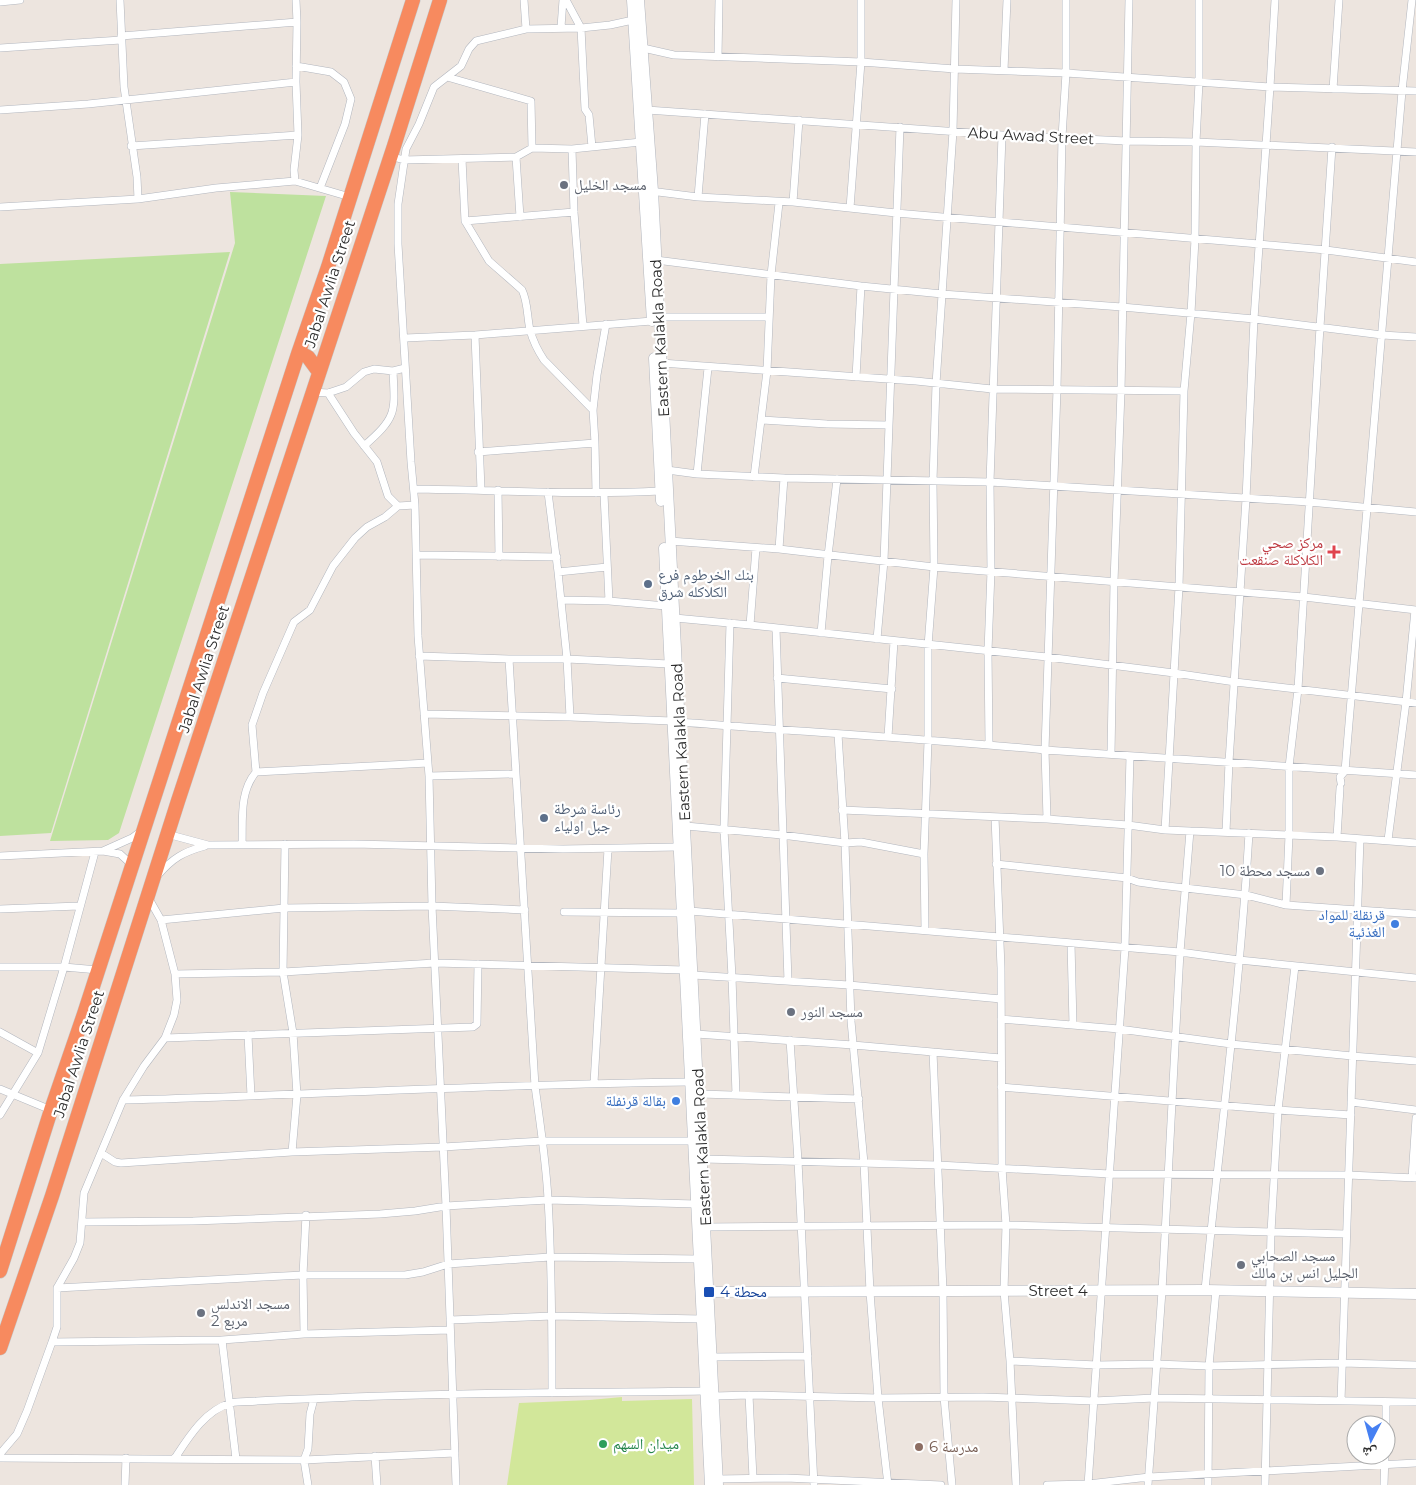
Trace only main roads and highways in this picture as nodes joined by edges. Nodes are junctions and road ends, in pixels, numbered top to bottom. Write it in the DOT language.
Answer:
graph roads {
  1 [pos="413,0"];
  2 [pos="440,0"];
  3 [pos="309,324"];
  4 [pos="329,339"];
  5 [pos="299,352"];
  6 [pos="318,372"];
  7 [pos="0,1271"];
  8 [pos="0,1348"];
  1 -- 3 [label="highway, Jabal Awlia Street"];
  2 -- 4 [label="highway, Jabal Awlia Street"];
  3 -- 4 [label="highway"];
  3 -- 5 [label="highway, Jabal Awlia Street"];
  4 -- 6 [label="highway, Jabal Awlia Street"];
  5 -- 6 [label="highway"];
  5 -- 7 [label="highway, Jabal Awlia Street"];
  6 -- 8 [label="highway, Jabal Awlia Street"];
}
